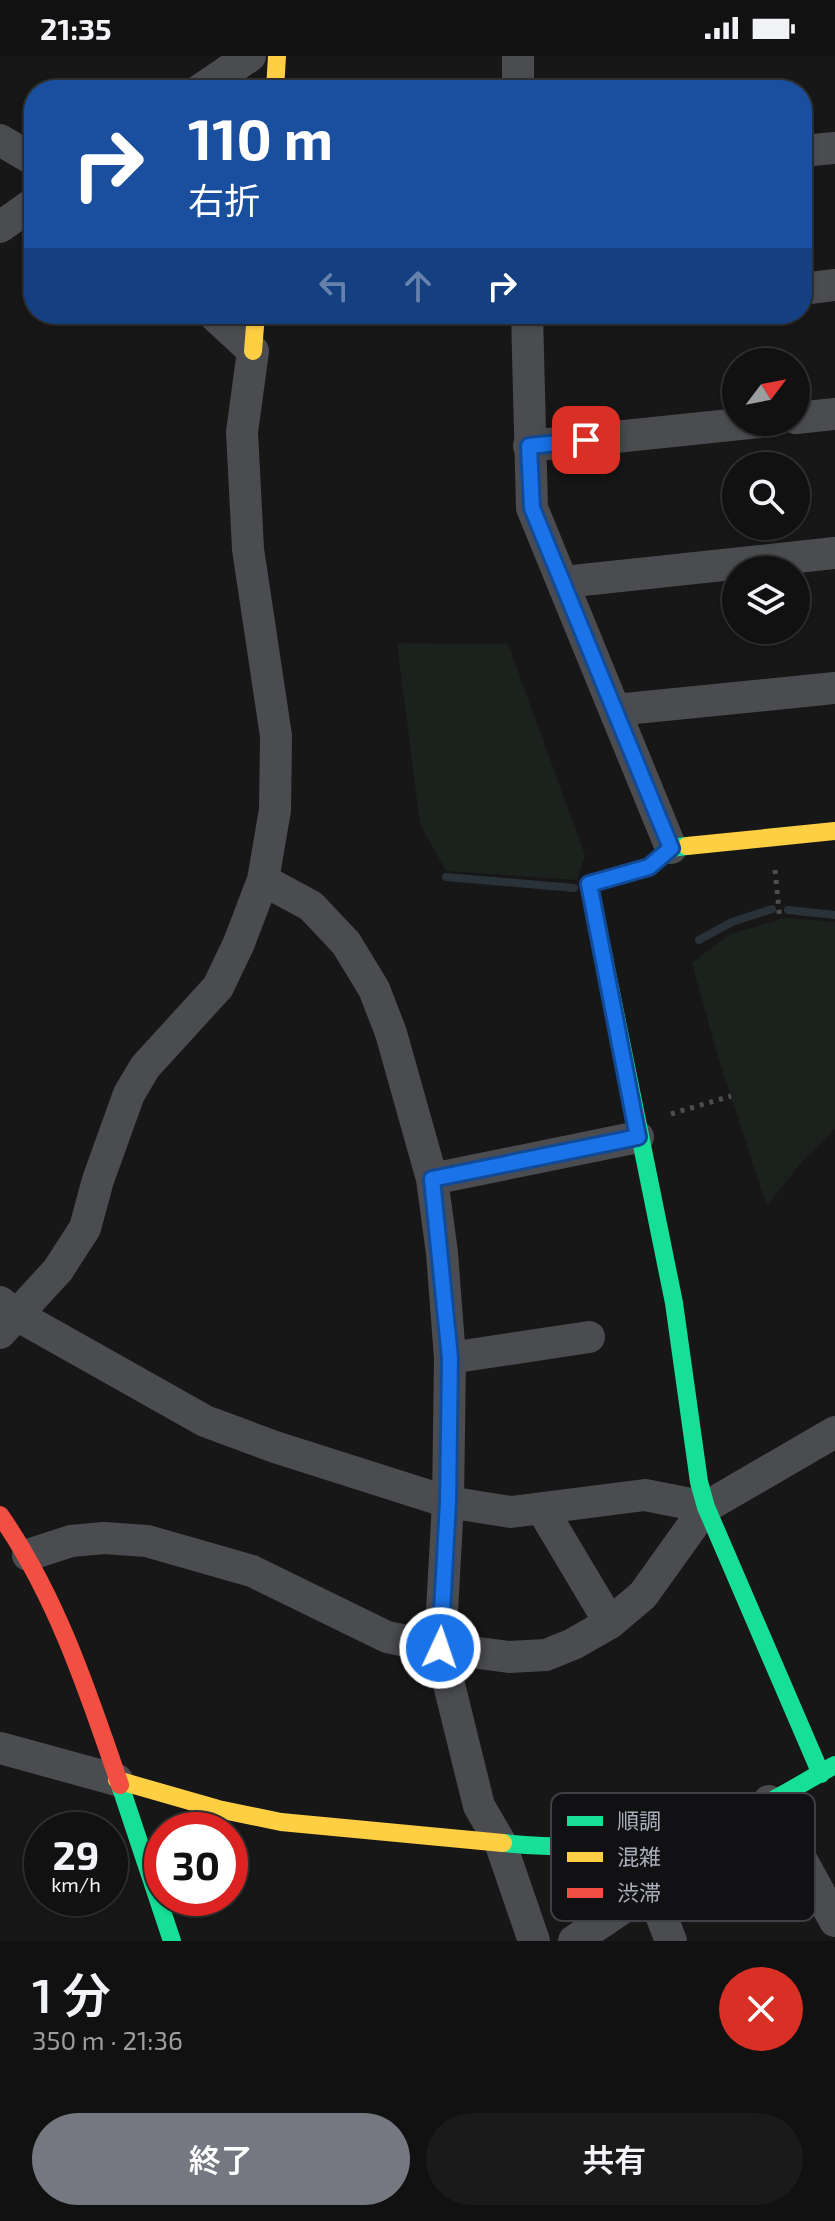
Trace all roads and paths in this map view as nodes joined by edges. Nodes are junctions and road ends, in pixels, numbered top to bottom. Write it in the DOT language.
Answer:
graph roads {
  1 [pos="250,56"];
  2 [pos="277,56"];
  3 [pos="518,56"];
  4 [pos="215,80"];
  5 [pos="276,80"];
  6 [pos="518,80"];
  7 [pos="0,140"];
  8 [pos="835,148"];
  9 [pos="812,150"];
  10 [pos="24,154"];
  11 [pos="24,210"];
  12 [pos="0,227"];
  13 [pos="835,285"];
  14 [pos="812,288"];
  15 [pos="224,324"];
  16 [pos="255,324"];
  17 [pos="534,324"];
  18 [pos="253,351"];
  19 [pos="835,414"];
  20 [pos="810,417"];
  21 [pos="722,426"];
  22 [pos="529,446"];
  23 [pos="835,553"];
  24 [pos="564,582"];
  25 [pos="835,688"];
  26 [pos="615,710"];
  27 [pos="835,831"];
  28 [pos="771,838"];
  29 [pos="671,848"];
  30 [pos="263,880"];
  31 [pos="780,920"];
  32 [pos="731,1096"];
  33 [pos="637,1131"];
  34 [pos="432,1179"];
  35 [pos="5,1316"];
  36 [pos="589,1337"];
  37 [pos="450,1358"];
  38 [pos="835,1432"];
  39 [pos="448,1502"];
  40 [pos="706,1507"];
  41 [pos="542,1509"];
  42 [pos="0,1515"];
  43 [pos="28,1555"];
  44 [pos="610,1623"];
  45 [pos="440,1648"];
  46 [pos="0,1748"];
  47 [pos="828,1769"];
  48 [pos="117,1780"];
  49 [pos="784,1793"];
  50 [pos="500,1842"];
  51 [pos="551,1847"];
  52 [pos="815,1885"];
  53 [pos="604,1921"];
  54 [pos="663,1921"];
  55 [pos="835,1921"];
  56 [pos="172,1941"];
  57 [pos="534,1941"];
  58 [pos="574,1941"];
  59 [pos="671,1941"];
  1 -- 4 [label="street"];
  2 -- 5 [label="street"];
  3 -- 6 [label="street"];
  7 -- 10 [label="street"];
  8 -- 9 [label="street"];
  11 -- 12 [label="street"];
  13 -- 14 [label="street"];
  15 -- 18 [label="street"];
  16 -- 18 [label="street"];
  17 -- 22 [label="street"];
  18 -- 30 [label="street"];
  19 -- 20 [label="street"];
  21 -- 22 [label="street"];
  22 -- 24 [label="street"];
  23 -- 24 [label="street"];
  24 -- 26 [label="street"];
  25 -- 26 [label="street"];
  26 -- 29 [label="street"];
  27 -- 28 [label="street"];
  28 -- 29 [label="street"];
  28 -- 31 [label="path"];
  29 -- 33 [label="street"];
  30 -- 34 [label="street"];
  30 -- 35 [label="street"];
  32 -- 33 [label="path"];
  33 -- 34 [label="street"];
  33 -- 40 [label="street"];
  34 -- 37 [label="street"];
  35 -- 39 [label="street"];
  36 -- 37 [label="street"];
  37 -- 39 [label="street"];
  38 -- 40 [label="street"];
  39 -- 41 [label="street"];
  39 -- 45 [label="street"];
  40 -- 41 [label="street"];
  40 -- 44 [label="street"];
  40 -- 47 [label="street"];
  41 -- 44 [label="street"];
  42 -- 43 [label="street"];
  43 -- 45 [label="street"];
  43 -- 48 [label="street"];
  44 -- 45 [label="street"];
  45 -- 50 [label="street"];
  46 -- 48 [label="street"];
  47 -- 49 [label="street"];
  48 -- 50 [label="street"];
  48 -- 56 [label="street"];
  50 -- 51 [label="street"];
  50 -- 57 [label="street"];
  52 -- 55 [label="street"];
  53 -- 58 [label="street"];
  54 -- 59 [label="street"];
}
